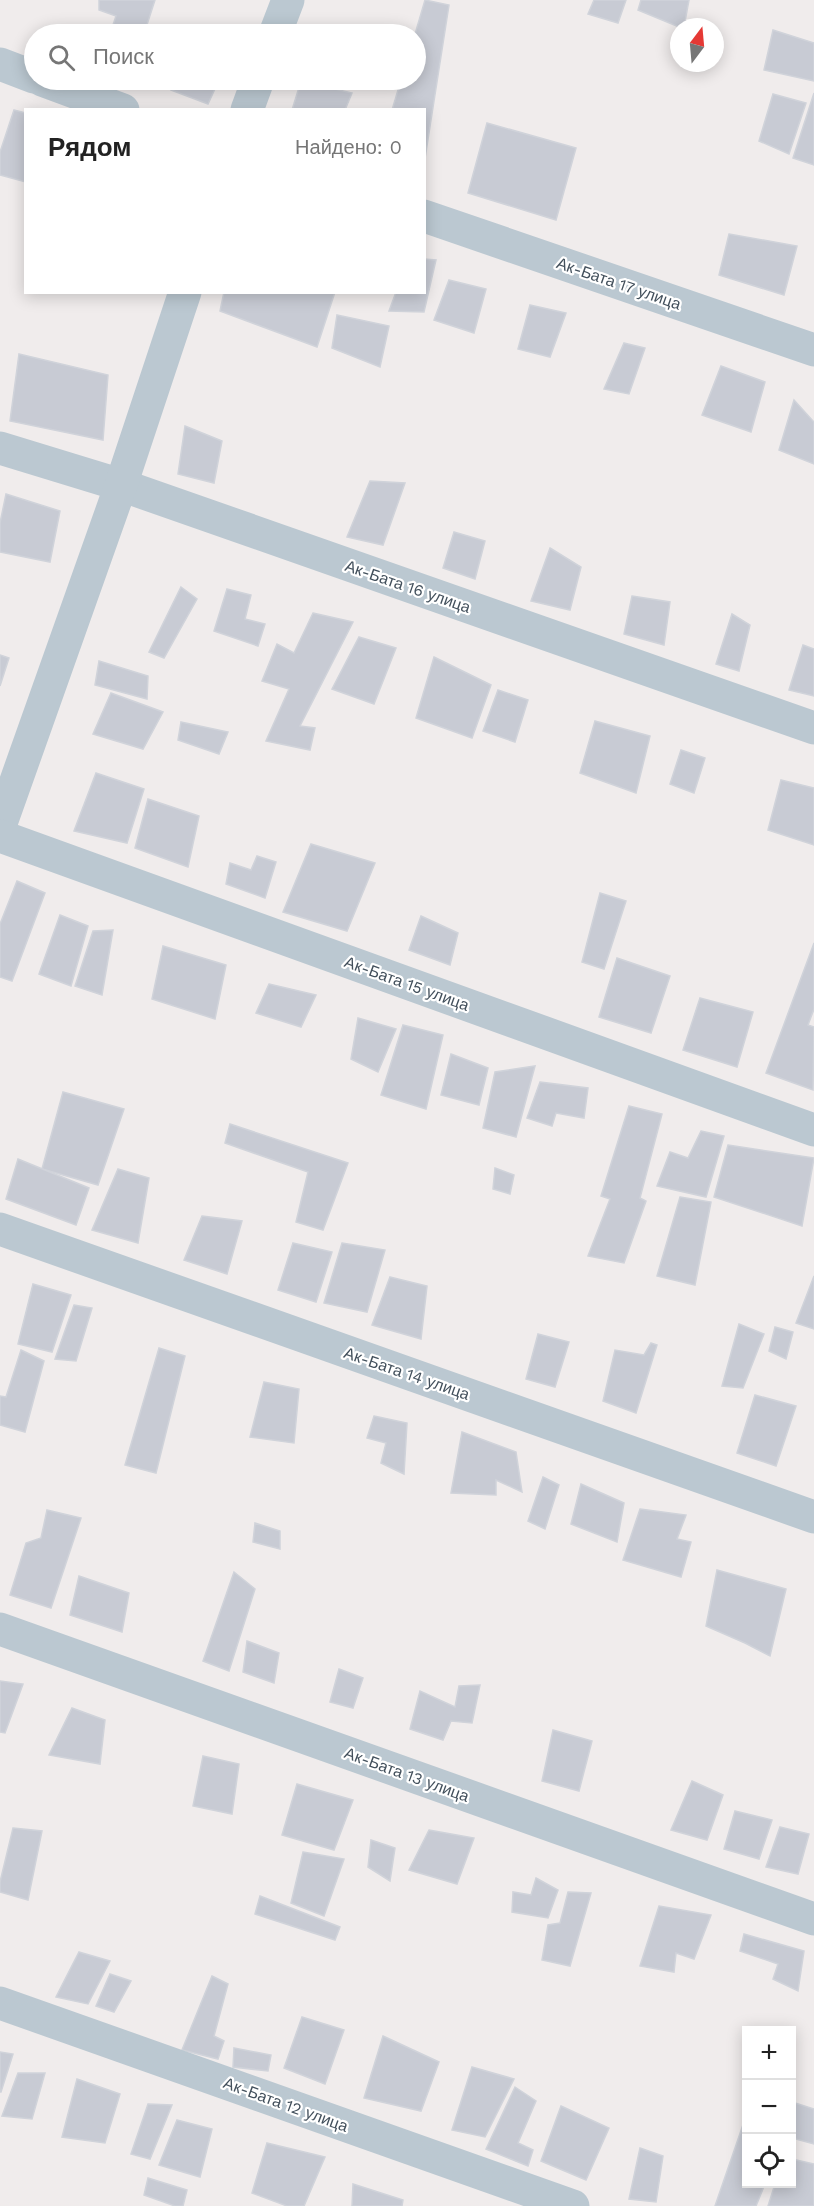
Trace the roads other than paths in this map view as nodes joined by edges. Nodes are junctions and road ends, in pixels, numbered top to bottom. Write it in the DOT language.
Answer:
graph roads {
  1 [pos="288,0"];
  2 [pos="279,24"];
  3 [pos="0,64"];
  4 [pos="24,73"];
  5 [pos="69,90"];
  6 [pos="254,90"];
  7 [pos="118,108"];
  8 [pos="248,108"];
  9 [pos="426,217"];
  10 [pos="184,294"];
  11 [pos="814,350"];
  12 [pos="0,448"];
  13 [pos="121,485"];
  14 [pos="814,728"];
  15 [pos="0,826"];
  16 [pos="0,836"];
  17 [pos="814,1130"];
  18 [pos="0,1229"];
  19 [pos="814,1517"];
  20 [pos="0,1629"];
  21 [pos="814,1919"];
  22 [pos="0,2003"];
  23 [pos="573,2206"];
  1 -- 2 [label="street"];
  3 -- 4 [label="street"];
  5 -- 7 [label="street"];
  6 -- 8 [label="street"];
  9 -- 11 [label="street, Ак-Бата 17 улица"];
  10 -- 13 [label="street"];
  12 -- 13 [label="street, Ак-Бата 16 улица"];
  13 -- 14 [label="street, Ак-Бата 16 улица"];
  13 -- 15 [label="street"];
  16 -- 17 [label="street, Ак-Бата 15 улица"];
  18 -- 19 [label="street, Ак-Бата 14 улица"];
  20 -- 21 [label="street, Ак-Бата 13 улица"];
  22 -- 23 [label="street, Ак-Бата 12 улица"];
}
